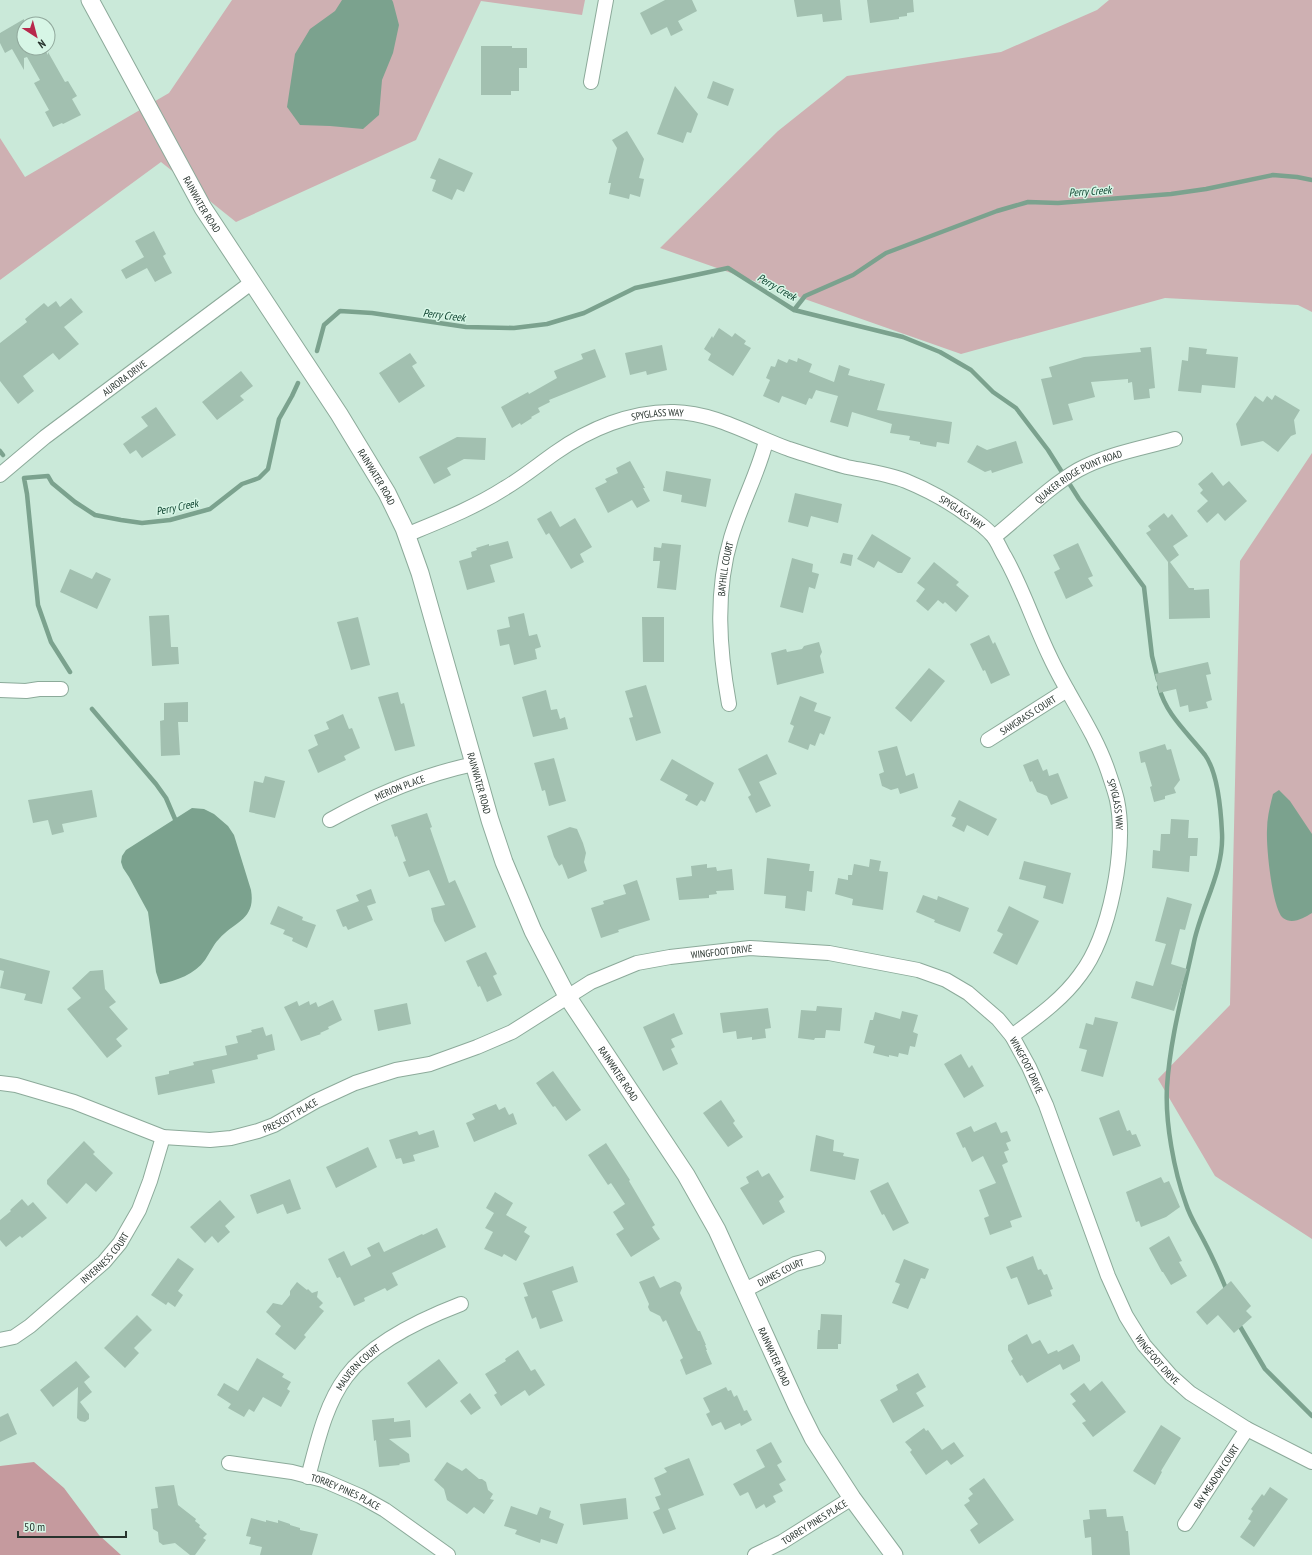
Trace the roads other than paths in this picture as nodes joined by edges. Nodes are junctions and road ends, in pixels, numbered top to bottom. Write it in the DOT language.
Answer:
graph roads {
  1 [pos="90,0"];
  2 [pos="606,0"];
  3 [pos="591,82"];
  4 [pos="251,282"];
  5 [pos="1175,439"];
  6 [pos="766,440"];
  7 [pos="0,475"];
  8 [pos="406,535"];
  9 [pos="994,537"];
  10 [pos="61,689"];
  11 [pos="0,690"];
  12 [pos="1067,690"];
  13 [pos="729,704"];
  14 [pos="988,740"];
  15 [pos="474,764"];
  16 [pos="330,820"];
  17 [pos="567,996"];
  18 [pos="1012,1036"];
  19 [pos="0,1083"];
  20 [pos="163,1137"];
  21 [pos="818,1258"];
  22 [pos="745,1290"];
  23 [pos="461,1304"];
  24 [pos="0,1340"];
  25 [pos="1247,1429"];
  26 [pos="1312,1462"];
  27 [pos="229,1463"];
  28 [pos="308,1477"];
  29 [pos="852,1498"];
  30 [pos="1185,1524"];
  31 [pos="448,1555"];
  32 [pos="755,1555"];
  33 [pos="894,1555"];
  1 -- 4 [label="street, RAINWATER ROAD"];
  2 -- 3 [label="street"];
  4 -- 7 [label="street, AURORA DRIVE"];
  4 -- 8 [label="street, RAINWATER ROAD"];
  5 -- 9 [label="street, QUAKER RIDGE POINT ROAD"];
  6 -- 8 [label="street, SPYGLASS WAY"];
  6 -- 9 [label="street, SPYGLASS WAY"];
  6 -- 13 [label="street, BAYHILL COURT"];
  8 -- 15 [label="street, RAINWATER ROAD"];
  9 -- 12 [label="street, SPYGLASS WAY"];
  10 -- 11 [label="street"];
  12 -- 14 [label="street, SAWGRASS COURT"];
  12 -- 18 [label="street, SPYGLASS WAY"];
  15 -- 16 [label="street, MERION PLACE"];
  15 -- 17 [label="street, RAINWATER ROAD"];
  17 -- 18 [label="street, WINGFOOT DRIVE"];
  17 -- 20 [label="street, PRESCOTT PLACE"];
  17 -- 22 [label="street, RAINWATER ROAD"];
  18 -- 25 [label="street, WINGFOOT DRIVE"];
  19 -- 20 [label="street, PRESCOTT PLACE"];
  20 -- 24 [label="street, INVERNESS COURT"];
  21 -- 22 [label="street, DUNES COURT"];
  22 -- 29 [label="street, RAINWATER ROAD"];
  23 -- 28 [label="street, MALVERN COURT"];
  25 -- 26 [label="street, WINGFOOT DRIVE"];
  25 -- 30 [label="street, BAY MEADOW COURT"];
  27 -- 28 [label="street, TORREY PINES PLACE"];
  28 -- 31 [label="street, TORREY PINES PLACE"];
  29 -- 32 [label="street, TORREY PINES PLACE"];
  29 -- 33 [label="street, RAINWATER ROAD"];
}
